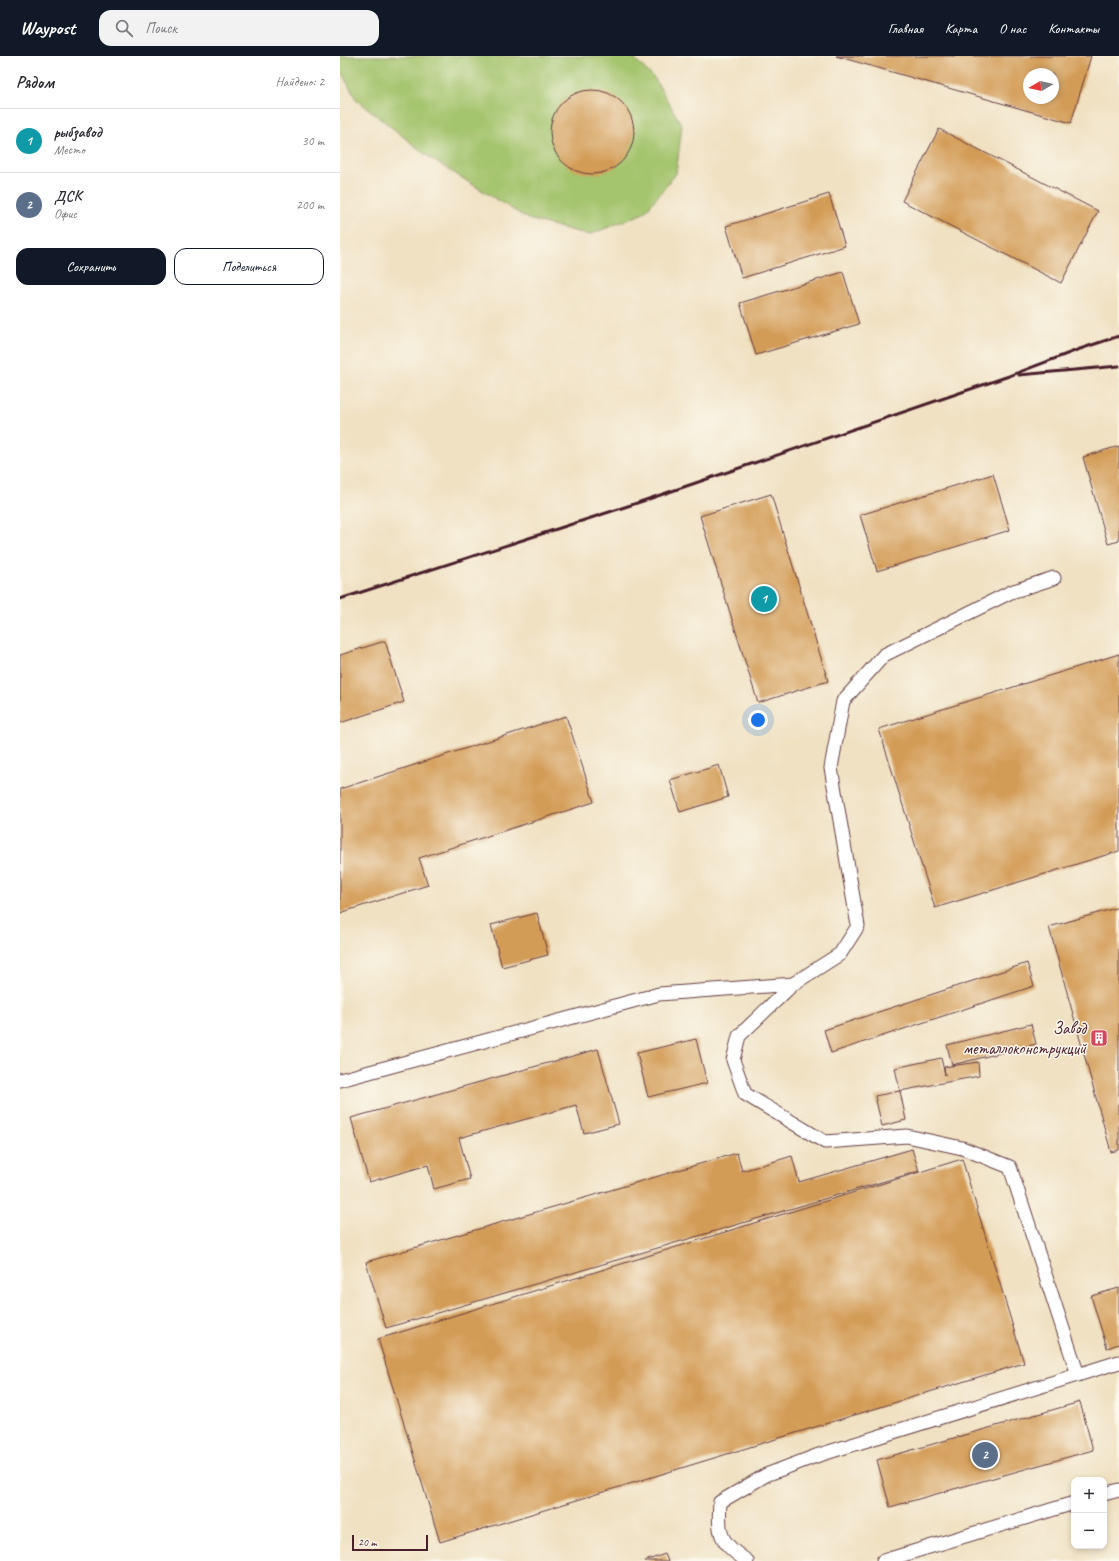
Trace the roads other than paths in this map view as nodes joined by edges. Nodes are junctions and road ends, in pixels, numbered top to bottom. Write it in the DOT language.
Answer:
graph roads {
  1 [pos="1054,578"];
  2 [pos="793,984"];
  3 [pos="340,1080"];
  4 [pos="1119,1362"];
  5 [pos="1078,1375"];
  6 [pos="1119,1490"];
  7 [pos="1107,1493"];
  8 [pos="1071,1504"];
  9 [pos="747,1561"];
  10 [pos="884,1561"];
  1 -- 2 [label="lane"];
  2 -- 3 [label="lane"];
  2 -- 5 [label="lane"];
  4 -- 5 [label="lane"];
  5 -- 9 [label="lane"];
  6 -- 7 [label="lane"];
  8 -- 10 [label="lane"];
}
